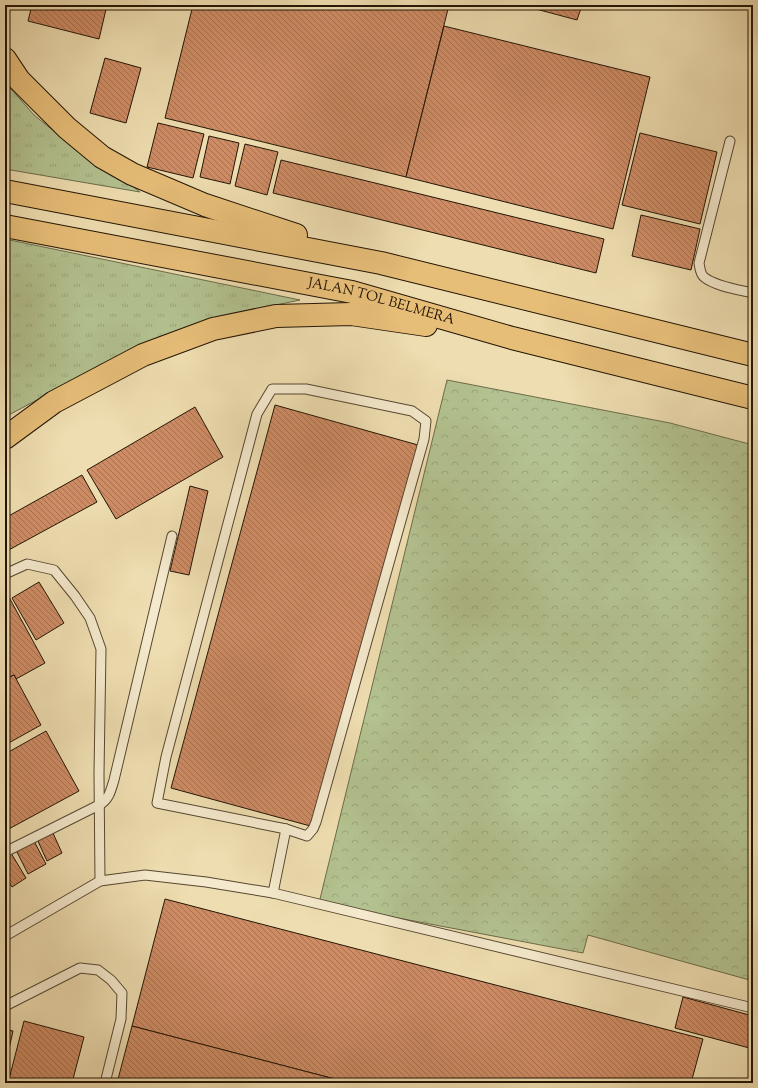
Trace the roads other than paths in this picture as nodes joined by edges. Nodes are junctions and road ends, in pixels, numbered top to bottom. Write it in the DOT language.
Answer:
graph roads {
  1 [pos="5,59"];
  2 [pos="730,141"];
  3 [pos="5,191"];
  4 [pos="5,226"];
  5 [pos="381,263"];
  6 [pos="753,293"];
  7 [pos="512,338"];
  8 [pos="753,355"];
  9 [pos="753,398"];
  10 [pos="5,438"];
  11 [pos="172,536"];
  12 [pos="5,574"];
  13 [pos="99,805"];
  14 [pos="286,829"];
  15 [pos="5,852"];
  16 [pos="100,881"];
  17 [pos="273,893"];
  18 [pos="5,936"];
  19 [pos="5,1006"];
  20 [pos="753,1008"];
  21 [pos="105,1083"];
  1 -- 5 [label="highway"];
  2 -- 6 [label="lane"];
  3 -- 5 [label="highway"];
  4 -- 7 [label="highway, JALAN TOL BELMERA"];
  5 -- 8 [label="highway"];
  7 -- 9 [label="highway, JALAN TOL BELMERA"];
  7 -- 10 [label="highway"];
  11 -- 13 [label="lane"];
  12 -- 13 [label="lane"];
  13 -- 15 [label="lane"];
  13 -- 16 [label="lane"];
  14 -- 14 [label="lane"];
  14 -- 17 [label="lane"];
  16 -- 17 [label="lane"];
  16 -- 18 [label="lane"];
  17 -- 20 [label="lane"];
  19 -- 21 [label="lane"];
}
